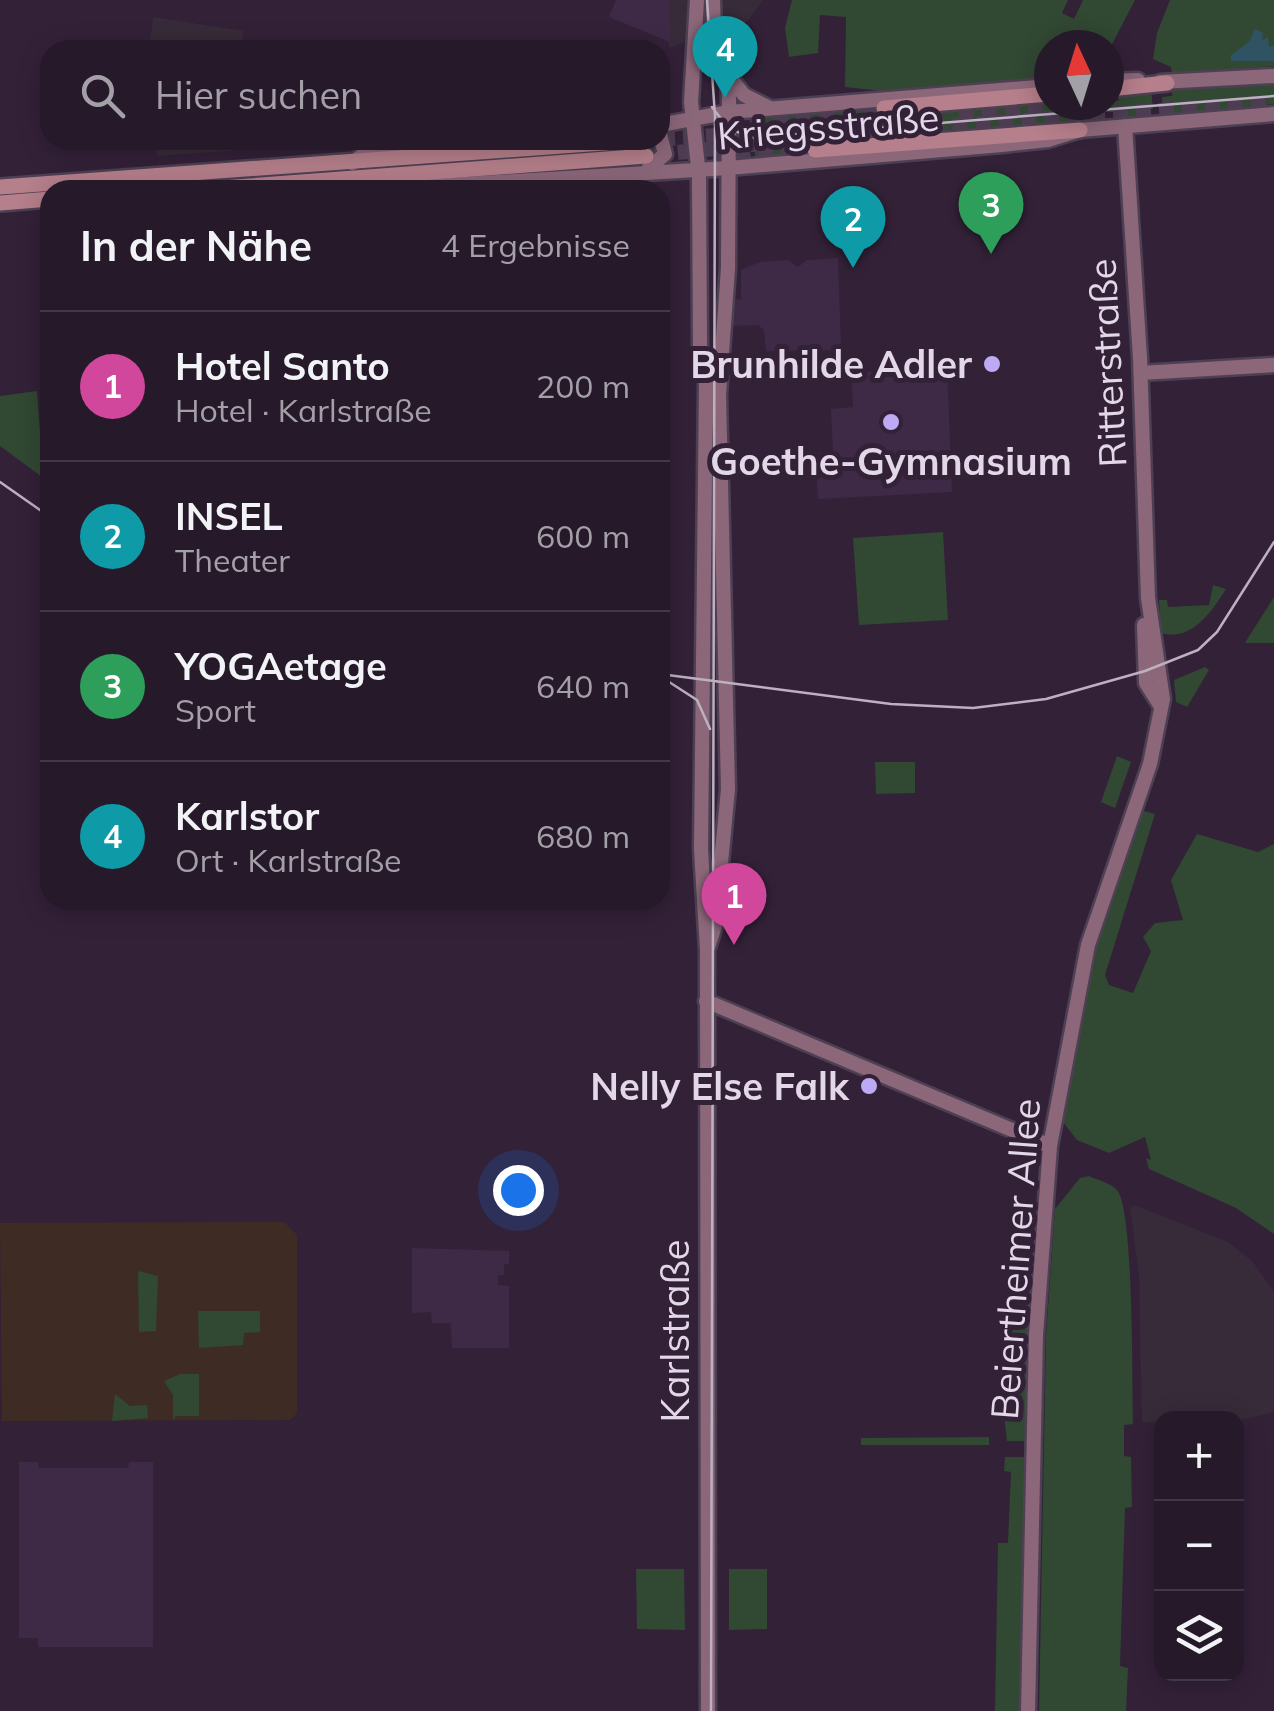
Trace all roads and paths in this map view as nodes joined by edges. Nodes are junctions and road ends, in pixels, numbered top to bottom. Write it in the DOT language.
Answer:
graph roads {
  1 [pos="697,0"];
  2 [pos="713,0"];
  3 [pos="728,74"];
  4 [pos="1274,76"];
  5 [pos="1124,82"];
  6 [pos="1167,83"];
  7 [pos="1034,87"];
  8 [pos="1124,87"];
  9 [pos="1034,95"];
  10 [pos="884,108"];
  11 [pos="771,109"];
  12 [pos="729,112"];
  13 [pos="1274,114"];
  14 [pos="694,120"];
  15 [pos="670,124"];
  16 [pos="1126,126"];
  17 [pos="1080,130"];
  18 [pos="370,150"];
  19 [pos="815,150"];
  20 [pos="644,156"];
  21 [pos="352,163"];
  22 [pos="728,168"];
  23 [pos="699,170"];
  24 [pos="326,173"];
  25 [pos="163,180"];
  26 [pos="295,180"];
  27 [pos="40,185"];
  28 [pos="0,187"];
  29 [pos="40,201"];
  30 [pos="0,203"];
  31 [pos="1274,366"];
  32 [pos="1141,373"];
  33 [pos="1152,671"];
  34 [pos="706,950"];
  35 [pos="706,1001"];
  36 [pos="1050,1146"];
  37 [pos="708,1711"];
  38 [pos="1028,1711"];
  1 -- 14 [label="main road, Karlstraße"];
  2 -- 3 [label="main road, Karlstraße"];
  3 -- 11 [label="main road"];
  3 -- 12 [label="main road, Karlstraße"];
  4 -- 6 [label="main road"];
  5 -- 6 [label="main road"];
  6 -- 8 [label="main road"];
  7 -- 11 [label="main road, Kriegsstraße"];
  9 -- 10 [label="main road"];
  11 -- 12 [label="main road, Kriegsstraße"];
  12 -- 14 [label="main road, Kriegsstraße"];
  12 -- 22 [label="main road, Karlstraße"];
  13 -- 16 [label="main road, Kriegsstraße"];
  14 -- 15 [label="main road, Kriegsstraße"];
  14 -- 23 [label="main road, Karlstraße"];
  16 -- 17 [label="main road, Kriegsstraße"];
  16 -- 32 [label="main road, Ritterstraße"];
  17 -- 19 [label="main road"];
  17 -- 22 [label="main road, Kriegsstraße"];
  18 -- 21 [label="main road"];
  20 -- 21 [label="main road"];
  20 -- 23 [label="main road, Kriegsstraße"];
  20 -- 24 [label="main road"];
  21 -- 24 [label="main road"];
  22 -- 23 [label="main road, Kriegsstraße"];
  22 -- 34 [label="main road, Karlstraße"];
  23 -- 34 [label="main road, Karlstraße"];
  24 -- 25 [label="main road"];
  24 -- 26 [label="main road"];
  27 -- 28 [label="main road"];
  29 -- 30 [label="main road"];
  31 -- 32 [label="main road"];
  32 -- 33 [label="main road, Ritterstraße"];
  33 -- 36 [label="main road, Beiertheimer Allee"];
  34 -- 35 [label="main road, Karlstraße"];
  35 -- 36 [label="main road"];
  35 -- 37 [label="main road, Karlstraße"];
  36 -- 38 [label="main road, Beiertheimer Allee"];
}
